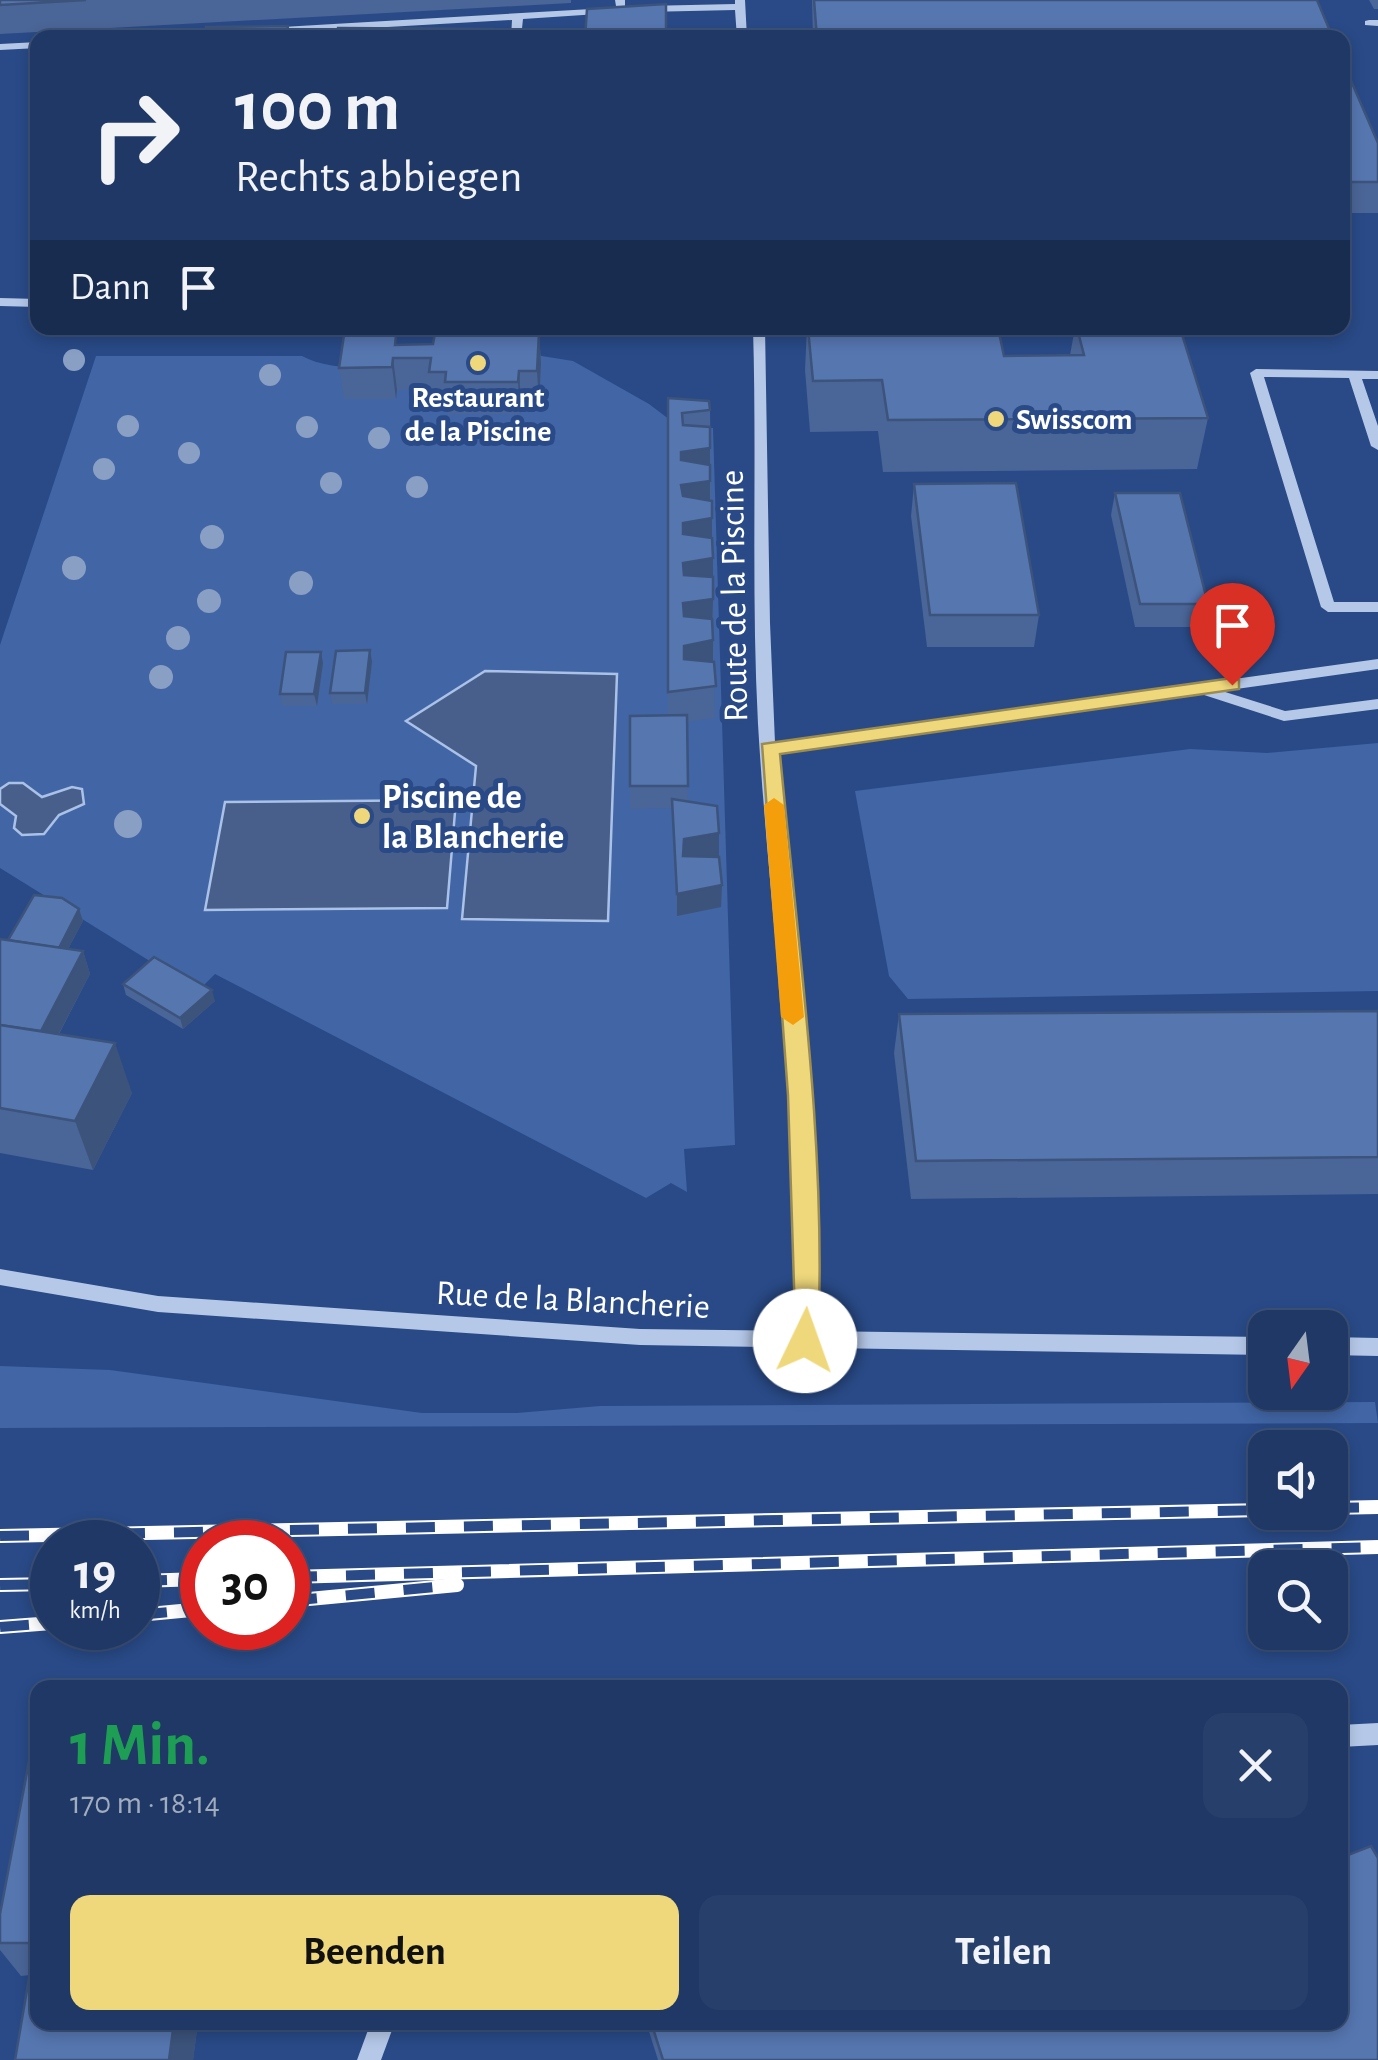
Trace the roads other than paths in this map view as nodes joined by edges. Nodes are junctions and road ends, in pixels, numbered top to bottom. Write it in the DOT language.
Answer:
graph roads {
  1 [pos="741,4"];
  2 [pos="620,5"];
  3 [pos="518,16"];
  4 [pos="293,30"];
  5 [pos="517,30"];
  6 [pos="742,30"];
  7 [pos="30,45"];
  8 [pos="0,47"];
  9 [pos="0,302"];
  10 [pos="30,303"];
  11 [pos="759,335"];
  12 [pos="1354,374"];
  13 [pos="1378,375"];
  14 [pos="1378,446"];
  15 [pos="1378,606"];
  16 [pos="1378,664"];
  17 [pos="1202,689"];
  18 [pos="1378,704"];
  19 [pos="769,749"];
  20 [pos="0,1277"];
  21 [pos="805,1341"];
  22 [pos="1248,1346"];
  23 [pos="1348,1346"];
  24 [pos="1378,1347"];
  25 [pos="1378,1734"];
  26 [pos="1348,1736"];
  27 [pos="380,2030"];
  28 [pos="368,2060"];
  1 -- 2 [label="street"];
  1 -- 6 [label="street"];
  2 -- 3 [label="street"];
  3 -- 4 [label="street"];
  3 -- 5 [label="street"];
  7 -- 8 [label="street"];
  9 -- 10 [label="street"];
  11 -- 19 [label="street, Route de la Piscine"];
  12 -- 13 [label="street"];
  12 -- 14 [label="street"];
  12 -- 15 [label="street"];
  16 -- 17 [label="street"];
  17 -- 18 [label="street"];
  17 -- 19 [label="street"];
  19 -- 21 [label="street, Route de la Piscine"];
  20 -- 21 [label="street, Rue de la Blancherie"];
  21 -- 22 [label="street, Rue de la Blancherie"];
  23 -- 24 [label="street"];
  25 -- 26 [label="street"];
  27 -- 28 [label="street"];
}
